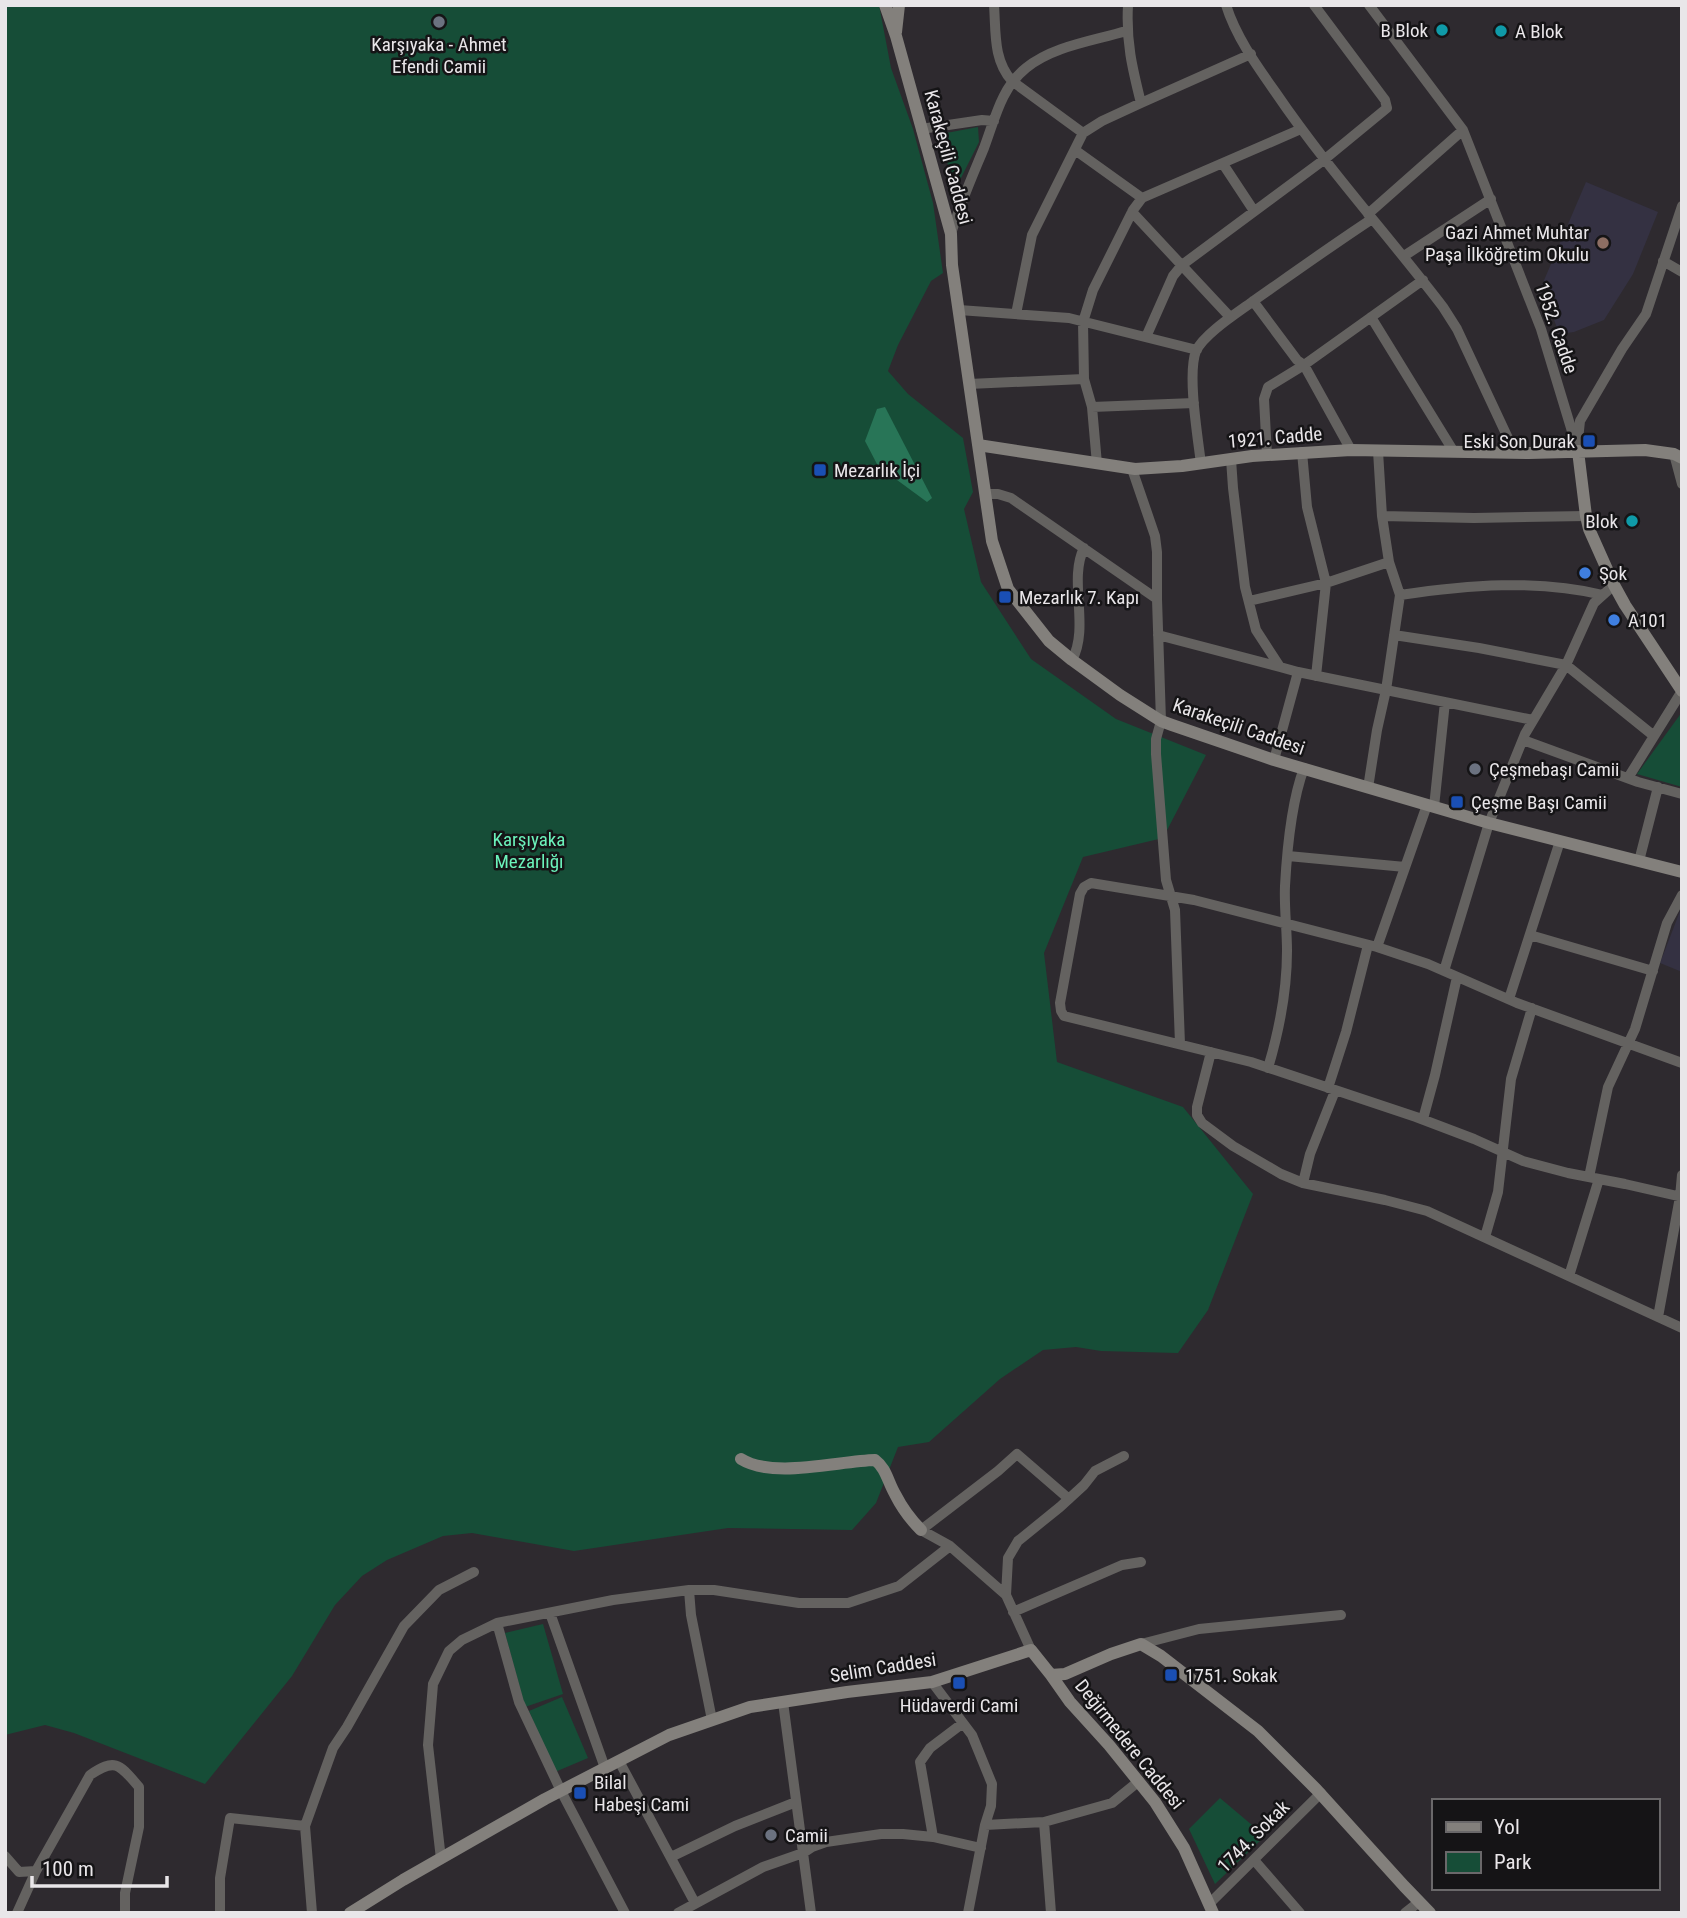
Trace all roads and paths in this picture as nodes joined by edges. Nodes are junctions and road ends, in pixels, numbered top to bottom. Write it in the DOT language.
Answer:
graph roads {
  1 [pos="885,5"];
  2 [pos="899,5"];
  3 [pos="994,5"];
  4 [pos="1128,5"];
  5 [pos="1226,5"];
  6 [pos="1314,5"];
  7 [pos="1369,5"];
  8 [pos="1126,31"];
  9 [pos="896,36"];
  10 [pos="1251,54"];
  11 [pos="1012,81"];
  12 [pos="1141,103"];
  13 [pos="994,121"];
  14 [pos="921,129"];
  15 [pos="1301,129"];
  16 [pos="1463,130"];
  17 [pos="1083,133"];
  18 [pos="1075,150"];
  19 [pos="1325,159"];
  20 [pos="1223,164"];
  21 [pos="1142,198"];
  22 [pos="1491,199"];
  23 [pos="1682,206"];
  24 [pos="1254,211"];
  25 [pos="1132,212"];
  26 [pos="1370,217"];
  27 [pos="951,234"];
  28 [pos="1404,256"];
  29 [pos="1663,261"];
  30 [pos="1182,265"];
  31 [pos="1682,272"];
  32 [pos="1423,280"];
  33 [pos="1253,301"];
  34 [pos="959,310"];
  35 [pos="1016,314"];
  36 [pos="1230,317"];
  37 [pos="1371,317"];
  38 [pos="1083,322"];
  39 [pos="1146,337"];
  40 [pos="1197,350"];
  41 [pos="1304,365"];
  42 [pos="1084,379"];
  43 [pos="969,384"];
  44 [pos="1194,403"];
  45 [pos="1092,407"];
  46 [pos="978,445"];
  47 [pos="1351,450"];
  48 [pos="1378,451"];
  49 [pos="1577,451"];
  50 [pos="1302,452"];
  51 [pos="1454,452"];
  52 [pos="1515,453"];
  53 [pos="1267,455"];
  54 [pos="1678,456"];
  55 [pos="1231,459"];
  56 [pos="1097,464"];
  57 [pos="1201,464"];
  58 [pos="1132,469"];
  59 [pos="1682,484"];
  60 [pos="985,494"];
  61 [pos="1382,516"];
  62 [pos="1586,516"];
  63 [pos="1083,548"];
  64 [pos="1389,562"];
  65 [pos="1326,583"];
  66 [pos="1614,585"];
  67 [pos="1400,595"];
  68 [pos="1603,595"];
  69 [pos="1157,599"];
  70 [pos="1249,601"];
  71 [pos="1158,635"];
  72 [pos="1394,635"];
  73 [pos="1072,660"];
  74 [pos="1566,665"];
  75 [pos="1280,667"];
  76 [pos="1298,671"];
  77 [pos="1316,676"];
  78 [pos="1386,690"];
  79 [pos="1682,691"];
  80 [pos="1445,702"];
  81 [pos="1533,720"];
  82 [pos="1161,721"];
  83 [pos="1654,736"];
  84 [pos="1523,740"];
  85 [pos="1274,760"];
  86 [pos="1304,768"];
  87 [pos="1628,778"];
  88 [pos="1368,788"];
  89 [pos="1658,788"];
  90 [pos="1682,794"];
  91 [pos="1430,806"];
  92 [pos="1489,823"];
  93 [pos="1560,841"];
  94 [pos="1288,856"];
  95 [pos="1639,860"];
  96 [pos="1405,867"];
  97 [pos="1682,872"];
  98 [pos="1169,895"];
  99 [pos="1682,895"];
  100 [pos="1286,923"];
  101 [pos="1530,934"];
  102 [pos="1372,946"];
  103 [pos="1444,971"];
  104 [pos="1653,971"];
  105 [pos="1457,977"];
  106 [pos="1509,999"];
  107 [pos="1532,1008"];
  108 [pos="1629,1043"];
  109 [pos="1180,1044"];
  110 [pos="1211,1052"];
  111 [pos="1682,1063"];
  112 [pos="1268,1068"];
  113 [pos="1332,1090"];
  114 [pos="1423,1119"];
  115 [pos="1504,1152"];
  116 [pos="1682,1175"];
  117 [pos="1594,1178"];
  118 [pos="1303,1183"];
  119 [pos="1681,1197"];
  120 [pos="1485,1237"];
  121 [pos="1569,1276"];
  122 [pos="1658,1317"];
  123 [pos="1682,1328"];
  124 [pos="1124,1456"];
  125 [pos="741,1458"];
  126 [pos="1069,1499"];
  127 [pos="921,1530"];
  128 [pos="950,1546"];
  129 [pos="1141,1562"];
  130 [pos="474,1572"];
  131 [pos="689,1590"];
  132 [pos="1006,1595"];
  133 [pos="1013,1612"];
  134 [pos="550,1613"];
  135 [pos="1341,1615"];
  136 [pos="497,1623"];
  137 [pos="1141,1644"];
  138 [pos="1031,1650"];
  139 [pos="1051,1675"];
  140 [pos="932,1682"];
  141 [pos="783,1702"];
  142 [pos="712,1720"];
  143 [pos="963,1723"];
  144 [pos="619,1761"];
  145 [pos="605,1768"];
  146 [pos="1139,1781"];
  147 [pos="561,1791"];
  148 [pos="1321,1793"];
  149 [pos="796,1802"];
  150 [pos="1044,1822"];
  151 [pos="985,1825"];
  152 [pos="305,1826"];
  153 [pos="933,1837"];
  154 [pos="981,1848"];
  155 [pos="803,1853"];
  156 [pos="5,1856"];
  157 [pos="671,1857"];
  158 [pos="441,1859"];
  159 [pos="1254,1860"];
  160 [pos="36,1871"];
  161 [pos="1419,1902"];
  162 [pos="695,1903"];
  163 [pos="1211,1908"];
  164 [pos="5,1912"];
  165 [pos="11,1913"];
  166 [pos="17,1913"];
  167 [pos="125,1913"];
  168 [pos="220,1913"];
  169 [pos="312,1913"];
  170 [pos="350,1913"];
  171 [pos="625,1913"];
  172 [pos="678,1913"];
  173 [pos="811,1913"];
  174 [pos="968,1913"];
  175 [pos="1051,1913"];
  176 [pos="1300,1913"];
  177 [pos="1405,1913"];
  178 [pos="1430,1913"];
  1 -- 9 [label="main road, Karakeçili Caddesi"];
  2 -- 9 [label="main road, Karakeçili Caddesi"];
  3 -- 11 [label="street"];
  4 -- 8 [label="street"];
  5 -- 10 [label="street"];
  6 -- 19 [label="street"];
  7 -- 16 [label="street, 1952. Cadde"];
  8 -- 11 [label="street"];
  8 -- 12 [label="street"];
  9 -- 14 [label="main road, Karakeçili Caddesi"];
  10 -- 12 [label="street"];
  10 -- 15 [label="street"];
  11 -- 13 [label="street"];
  11 -- 17 [label="street"];
  12 -- 17 [label="street"];
  13 -- 14 [label="street"];
  13 -- 27 [label="street"];
  14 -- 27 [label="main road, Karakeçili Caddesi"];
  15 -- 19 [label="street"];
  15 -- 20 [label="street"];
  16 -- 22 [label="street, 1952. Cadde"];
  16 -- 26 [label="street"];
  17 -- 18 [label="street"];
  18 -- 21 [label="street"];
  18 -- 35 [label="street"];
  19 -- 24 [label="street"];
  19 -- 26 [label="street"];
  20 -- 21 [label="street"];
  20 -- 24 [label="street"];
  21 -- 25 [label="street"];
  22 -- 28 [label="street"];
  22 -- 49 [label="street, 1952. Cadde"];
  23 -- 29 [label="street"];
  24 -- 30 [label="street"];
  25 -- 30 [label="street"];
  25 -- 38 [label="street"];
  26 -- 28 [label="street"];
  26 -- 33 [label="street"];
  27 -- 34 [label="main road, Karakeçili Caddesi"];
  28 -- 32 [label="street"];
  29 -- 31 [label="street"];
  29 -- 49 [label="street"];
  30 -- 36 [label="street"];
  30 -- 39 [label="street"];
  32 -- 37 [label="street"];
  32 -- 52 [label="street"];
  33 -- 36 [label="street"];
  33 -- 41 [label="street"];
  34 -- 35 [label="street"];
  34 -- 43 [label="main road, Karakeçili Caddesi"];
  35 -- 38 [label="street"];
  36 -- 40 [label="street"];
  37 -- 41 [label="street"];
  37 -- 51 [label="street"];
  38 -- 39 [label="street"];
  38 -- 42 [label="street"];
  39 -- 40 [label="street"];
  40 -- 44 [label="street"];
  41 -- 47 [label="street"];
  41 -- 53 [label="street"];
  42 -- 43 [label="street"];
  42 -- 45 [label="street"];
  43 -- 46 [label="main road, Karakeçili Caddesi"];
  44 -- 45 [label="street"];
  44 -- 57 [label="street"];
  45 -- 56 [label="street"];
  46 -- 56 [label="main road, 1921. Cadde"];
  46 -- 60 [label="main road, Karakeçili Caddesi"];
  47 -- 48 [label="main road, 1921. Cadde"];
  47 -- 50 [label="main road, 1921. Cadde"];
  48 -- 51 [label="main road, 1921. Cadde"];
  48 -- 61 [label="street"];
  49 -- 52 [label="main road, 1921. Cadde"];
  49 -- 54 [label="main road, 1921. Cadde"];
  49 -- 62 [label="main road"];
  50 -- 53 [label="main road, 1921. Cadde"];
  50 -- 65 [label="street"];
  51 -- 52 [label="main road, 1921. Cadde"];
  53 -- 55 [label="main road, 1921. Cadde"];
  54 -- 59 [label="street"];
  55 -- 57 [label="main road, 1921. Cadde"];
  55 -- 70 [label="street"];
  56 -- 58 [label="main road, 1921. Cadde"];
  57 -- 58 [label="main road, 1921. Cadde"];
  58 -- 69 [label="street"];
  60 -- 63 [label="street"];
  60 -- 73 [label="main road, Karakeçili Caddesi"];
  61 -- 62 [label="street"];
  61 -- 64 [label="street"];
  62 -- 66 [label="main road"];
  63 -- 69 [label="street"];
  63 -- 73 [label="street"];
  64 -- 65 [label="street"];
  64 -- 67 [label="street"];
  65 -- 70 [label="street"];
  65 -- 77 [label="street"];
  66 -- 68 [label="street"];
  66 -- 79 [label="main road"];
  67 -- 68 [label="street"];
  67 -- 72 [label="street"];
  68 -- 74 [label="street"];
  69 -- 71 [label="street"];
  70 -- 75 [label="street"];
  71 -- 75 [label="street"];
  71 -- 82 [label="street"];
  72 -- 74 [label="street"];
  72 -- 78 [label="street"];
  73 -- 82 [label="main road, Karakeçili Caddesi"];
  74 -- 81 [label="street"];
  74 -- 83 [label="street"];
  75 -- 76 [label="street"];
  76 -- 77 [label="street"];
  76 -- 85 [label="street"];
  77 -- 78 [label="street"];
  78 -- 80 [label="street"];
  78 -- 88 [label="street"];
  79 -- 83 [label="street"];
  80 -- 81 [label="street"];
  80 -- 91 [label="street"];
  81 -- 84 [label="street"];
  82 -- 85 [label="main road, Karakeçili Caddesi"];
  82 -- 98 [label="street"];
  83 -- 87 [label="street"];
  84 -- 87 [label="street"];
  84 -- 92 [label="street"];
  85 -- 86 [label="main road, Karakeçili Caddesi"];
  86 -- 88 [label="main road, Karakeçili Caddesi"];
  86 -- 94 [label="street"];
  87 -- 89 [label="street"];
  88 -- 91 [label="main road, Karakeçili Caddesi"];
  89 -- 90 [label="street"];
  89 -- 95 [label="street"];
  91 -- 92 [label="main road, Karakeçili Caddesi"];
  91 -- 96 [label="street"];
  92 -- 93 [label="main road, Karakeçili Caddesi"];
  92 -- 103 [label="street"];
  93 -- 95 [label="main road, Karakeçili Caddesi"];
  93 -- 101 [label="street"];
  94 -- 96 [label="street"];
  94 -- 100 [label="street"];
  95 -- 97 [label="main road, Karakeçili Caddesi"];
  96 -- 102 [label="street"];
  98 -- 100 [label="street"];
  98 -- 109 [label="street"];
  98 -- 109 [label="street"];
  99 -- 104 [label="street"];
  100 -- 102 [label="street"];
  100 -- 112 [label="street"];
  101 -- 104 [label="street"];
  101 -- 106 [label="street"];
  102 -- 103 [label="street"];
  102 -- 113 [label="street"];
  103 -- 105 [label="street"];
  104 -- 108 [label="street"];
  105 -- 106 [label="street"];
  105 -- 114 [label="street"];
  106 -- 107 [label="street"];
  107 -- 108 [label="street"];
  107 -- 115 [label="street"];
  108 -- 111 [label="street"];
  108 -- 117 [label="street"];
  109 -- 110 [label="street"];
  110 -- 112 [label="street"];
  110 -- 118 [label="street"];
  112 -- 113 [label="street"];
  113 -- 114 [label="street"];
  113 -- 118 [label="street"];
  114 -- 115 [label="street"];
  115 -- 117 [label="street"];
  115 -- 120 [label="street"];
  116 -- 119 [label="street"];
  117 -- 119 [label="street"];
  117 -- 121 [label="street"];
  118 -- 120 [label="street"];
  119 -- 122 [label="street"];
  120 -- 121 [label="street"];
  121 -- 122 [label="street"];
  122 -- 123 [label="street"];
  124 -- 126 [label="street"];
  125 -- 127 [label="main road"];
  126 -- 127 [label="street"];
  126 -- 132 [label="street"];
  127 -- 128 [label="street"];
  128 -- 131 [label="street"];
  128 -- 132 [label="street"];
  129 -- 133 [label="street"];
  130 -- 152 [label="street"];
  131 -- 134 [label="street"];
  131 -- 142 [label="street"];
  132 -- 133 [label="street"];
  133 -- 138 [label="street"];
  134 -- 136 [label="street"];
  134 -- 145 [label="street"];
  135 -- 137 [label="street"];
  136 -- 147 [label="street"];
  136 -- 158 [label="street"];
  137 -- 139 [label="main road"];
  137 -- 148 [label="main road"];
  138 -- 139 [label="main road"];
  138 -- 140 [label="main road, Selim Caddesi"];
  139 -- 146 [label="main road, Değirmedere Caddesi"];
  140 -- 141 [label="main road, Selim Caddesi"];
  140 -- 143 [label="street"];
  141 -- 142 [label="main road, Selim Caddesi"];
  141 -- 149 [label="street"];
  142 -- 144 [label="main road, Selim Caddesi"];
  143 -- 151 [label="street"];
  143 -- 153 [label="street"];
  144 -- 145 [label="main road, Selim Caddesi"];
  144 -- 157 [label="street"];
  145 -- 147 [label="main road, Selim Caddesi"];
  146 -- 150 [label="street"];
  146 -- 163 [label="main road, Değirmedere Caddesi"];
  147 -- 158 [label="main road, Selim Caddesi"];
  147 -- 171 [label="street"];
  148 -- 159 [label="street, 1744. Sokak"];
  148 -- 161 [label="main road"];
  149 -- 155 [label="street"];
  149 -- 157 [label="street"];
  150 -- 151 [label="street"];
  150 -- 175 [label="street"];
  151 -- 154 [label="street"];
  152 -- 168 [label="street"];
  152 -- 169 [label="street"];
  153 -- 154 [label="street"];
  153 -- 155 [label="street"];
  154 -- 174 [label="street"];
  155 -- 162 [label="street"];
  155 -- 173 [label="street"];
  156 -- 160 [label="street"];
  157 -- 162 [label="street"];
  158 -- 170 [label="main road, Selim Caddesi"];
  159 -- 163 [label="street, 1744. Sokak"];
  159 -- 176 [label="street"];
  160 -- 166 [label="street"];
  160 -- 167 [label="street"];
  161 -- 177 [label="street"];
  161 -- 178 [label="main road"];
  162 -- 172 [label="street"];
  164 -- 165 [label="street"];
}
